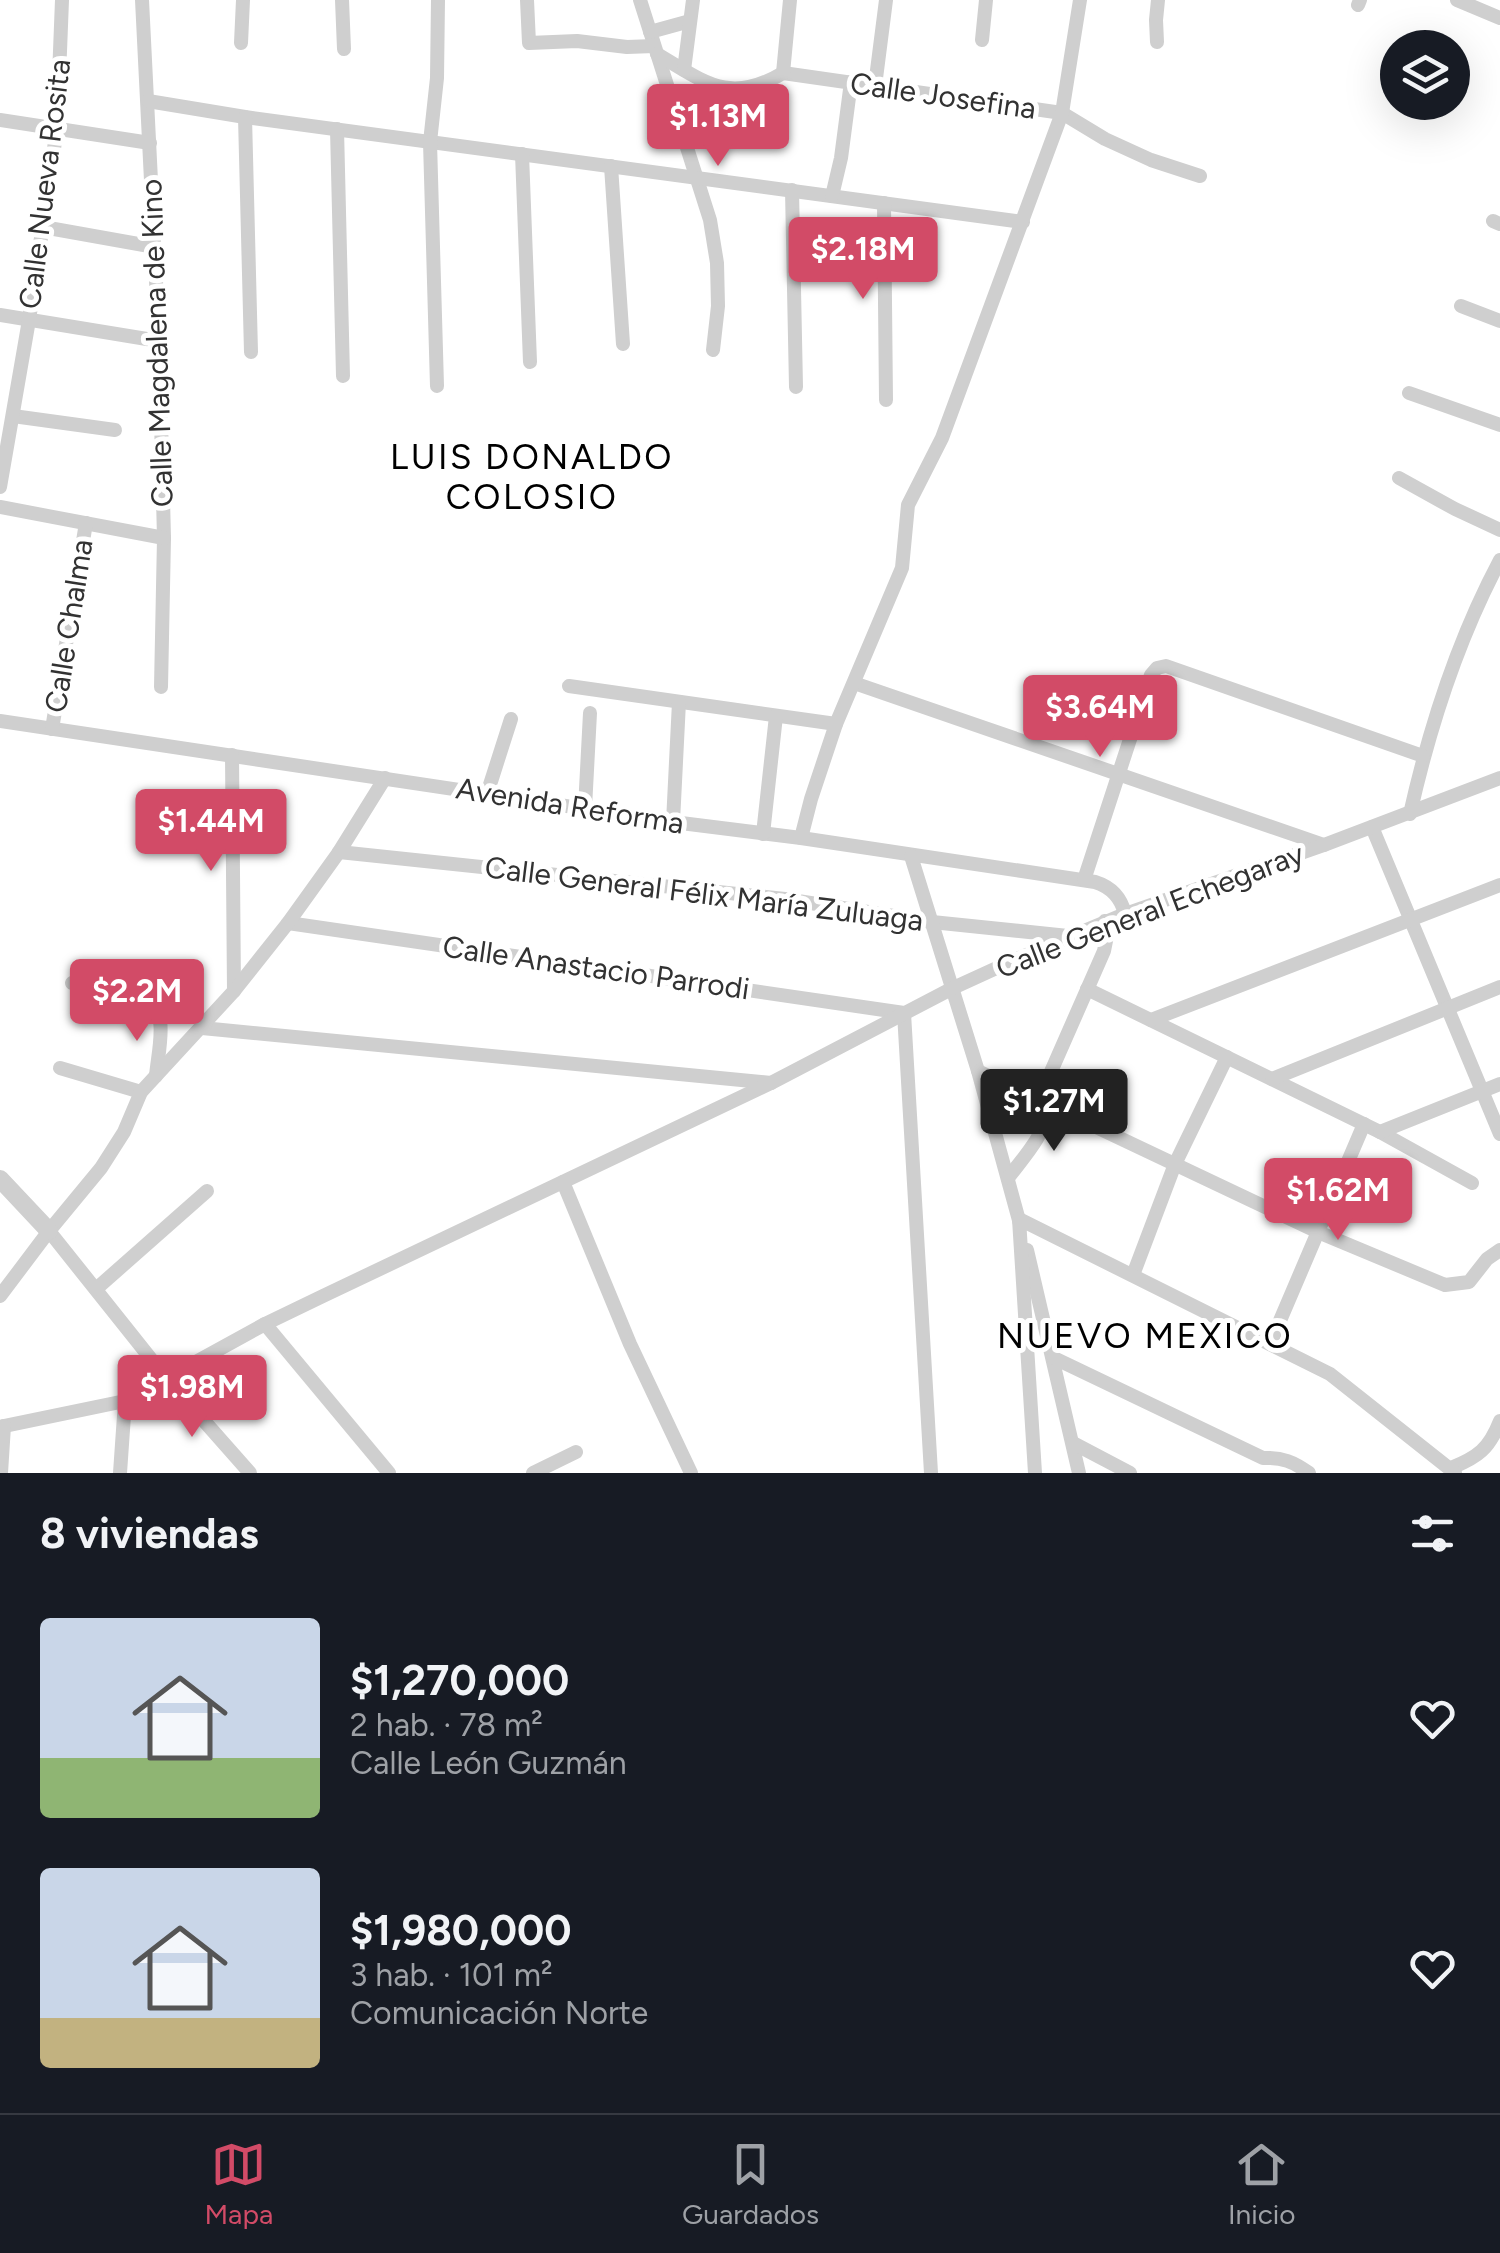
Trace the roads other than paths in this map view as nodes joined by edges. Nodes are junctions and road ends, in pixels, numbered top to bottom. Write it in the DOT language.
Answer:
graph roads {
  1 [pos="62,0"];
  2 [pos="142,0"];
  3 [pos="244,0"];
  4 [pos="342,0"];
  5 [pos="438,0"];
  6 [pos="526,0"];
  7 [pos="640,0"];
  8 [pos="693,0"];
  9 [pos="790,0"];
  10 [pos="886,0"];
  11 [pos="986,0"];
  12 [pos="1080,0"];
  13 [pos="1158,0"];
  14 [pos="1457,0"];
  15 [pos="1500,18"];
  16 [pos="690,21"];
  17 [pos="982,40"];
  18 [pos="1156,42"];
  19 [pos="241,43"];
  20 [pos="654,44"];
  21 [pos="344,49"];
  22 [pos="684,70"];
  23 [pos="783,73"];
  24 [pos="851,82"];
  25 [pos="875,86"];
  26 [pos="715,87"];
  27 [pos="148,101"];
  28 [pos="1062,113"];
  29 [pos="245,116"];
  30 [pos="678,118"];
  31 [pos="0,120"];
  32 [pos="57,128"];
  33 [pos="337,129"];
  34 [pos="430,142"];
  35 [pos="150,143"];
  36 [pos="522,154"];
  37 [pos="611,166"];
  38 [pos="1200,176"];
  39 [pos="698,178"];
  40 [pos="792,190"];
  41 [pos="832,196"];
  42 [pos="884,202"];
  43 [pos="1023,222"];
  44 [pos="42,227"];
  45 [pos="155,247"];
  46 [pos="1461,306"];
  47 [pos="0,315"];
  48 [pos="29,320"];
  49 [pos="1500,321"];
  50 [pos="159,342"];
  51 [pos="623,344"];
  52 [pos="713,350"];
  53 [pos="251,352"];
  54 [pos="530,362"];
  55 [pos="343,376"];
  56 [pos="438,386"];
  57 [pos="796,387"];
  58 [pos="1409,394"];
  59 [pos="886,400"];
  60 [pos="13,416"];
  61 [pos="1500,425"];
  62 [pos="115,430"];
  63 [pos="1399,478"];
  64 [pos="0,486"];
  65 [pos="0,507"];
  66 [pos="86,523"];
  67 [pos="1500,530"];
  68 [pos="164,538"];
  69 [pos="1500,560"];
  70 [pos="854,683"];
  71 [pos="568,686"];
  72 [pos="161,687"];
  73 [pos="679,702"];
  74 [pos="590,713"];
  75 [pos="776,716"];
  76 [pos="511,719"];
  77 [pos="0,721"];
  78 [pos="836,724"];
  79 [pos="52,728"];
  80 [pos="232,756"];
  81 [pos="1423,756"];
  82 [pos="1118,774"];
  83 [pos="385,778"];
  84 [pos="1500,778"];
  85 [pos="487,794"];
  86 [pos="585,808"];
  87 [pos="1410,814"];
  88 [pos="672,822"];
  89 [pos="1372,827"];
  90 [pos="763,834"];
  91 [pos="802,838"];
  92 [pos="1324,845"];
  93 [pos="339,852"];
  94 [pos="911,856"];
  95 [pos="1084,880"];
  96 [pos="1500,885"];
  97 [pos="1125,914"];
  98 [pos="1410,920"];
  99 [pos="1106,921"];
  100 [pos="932,922"];
  101 [pos="288,923"];
  102 [pos="1069,936"];
  103 [pos="72,983"];
  104 [pos="1500,986"];
  105 [pos="953,988"];
  106 [pos="1087,989"];
  107 [pos="234,992"];
  108 [pos="1447,1008"];
  109 [pos="904,1013"];
  110 [pos="1151,1020"];
  111 [pos="202,1028"];
  112 [pos="1227,1058"];
  113 [pos="60,1068"];
  114 [pos="978,1071"];
  115 [pos="156,1077"];
  116 [pos="1272,1079"];
  117 [pos="772,1084"];
  118 [pos="1500,1084"];
  119 [pos="1482,1091"];
  120 [pos="140,1092"];
  121 [pos="1051,1105"];
  122 [pos="1364,1124"];
  123 [pos="1380,1132"];
  124 [pos="1500,1134"];
  125 [pos="1175,1164"];
  126 [pos="1008,1178"];
  127 [pos="563,1182"];
  128 [pos="1472,1183"];
  129 [pos="2,1185"];
  130 [pos="207,1192"];
  131 [pos="1019,1219"];
  132 [pos="49,1231"];
  133 [pos="1318,1232"];
  134 [pos="1500,1250"];
  135 [pos="1134,1275"];
  136 [pos="96,1290"];
  137 [pos="0,1296"];
  138 [pos="265,1324"];
  139 [pos="1270,1344"];
  140 [pos="1054,1358"];
  141 [pos="167,1379"];
  142 [pos="124,1401"];
  143 [pos="1500,1421"];
  144 [pos="2,1427"];
  145 [pos="1073,1443"];
  146 [pos="576,1452"];
  147 [pos="1263,1458"];
  148 [pos="1453,1471"];
  149 [pos="1,1473"];
  150 [pos="120,1473"];
  151 [pos="250,1473"];
  152 [pos="389,1473"];
  153 [pos="533,1473"];
  154 [pos="690,1473"];
  155 [pos="932,1473"];
  156 [pos="1035,1473"];
  157 [pos="1079,1473"];
  158 [pos="1130,1473"];
  159 [pos="1250,1473"];
  160 [pos="1309,1473"];
  1 -- 32 [label="street, Calle Nueva Rosita"];
  2 -- 27 [label="street, Calle Magdalena de Kino"];
  3 -- 19 [label="street"];
  4 -- 21 [label="street"];
  5 -- 34 [label="street"];
  6 -- 20 [label="street"];
  7 -- 20 [label="street"];
  8 -- 16 [label="street"];
  9 -- 23 [label="street"];
  10 -- 25 [label="street"];
  11 -- 17 [label="street"];
  12 -- 28 [label="street"];
  13 -- 18 [label="street"];
  14 -- 15 [label="street"];
  16 -- 20 [label="street"];
  16 -- 22 [label="street"];
  20 -- 22 [label="street"];
  20 -- 30 [label="street"];
  22 -- 26 [label="street"];
  23 -- 24 [label="street, Calle Josefina"];
  23 -- 26 [label="street, Calle Josefina"];
  24 -- 25 [label="street, Calle Josefina"];
  24 -- 41 [label="street"];
  25 -- 28 [label="street, Calle Josefina"];
  26 -- 30 [label="street"];
  27 -- 29 [label="street"];
  27 -- 35 [label="street, Calle Magdalena de Kino"];
  28 -- 38 [label="street"];
  28 -- 43 [label="street"];
  29 -- 33 [label="street"];
  29 -- 53 [label="street"];
  30 -- 39 [label="street"];
  31 -- 32 [label="street"];
  32 -- 35 [label="street"];
  32 -- 44 [label="street, Calle Nueva Rosita"];
  33 -- 34 [label="street"];
  33 -- 55 [label="street"];
  34 -- 36 [label="street"];
  34 -- 56 [label="street"];
  35 -- 45 [label="street, Calle Magdalena de Kino"];
  36 -- 37 [label="street"];
  36 -- 54 [label="street"];
  37 -- 39 [label="street"];
  37 -- 51 [label="street"];
  39 -- 40 [label="street"];
  39 -- 52 [label="street"];
  40 -- 41 [label="street"];
  40 -- 57 [label="street"];
  41 -- 42 [label="street"];
  42 -- 43 [label="street"];
  42 -- 59 [label="street"];
  43 -- 70 [label="street"];
  44 -- 45 [label="street"];
  44 -- 48 [label="street, Calle Nueva Rosita"];
  45 -- 50 [label="street, Calle Magdalena de Kino"];
  46 -- 49 [label="street"];
  47 -- 48 [label="street"];
  48 -- 50 [label="street"];
  48 -- 60 [label="street, Calle Nueva Rosita"];
  50 -- 68 [label="street, Calle Magdalena de Kino"];
  58 -- 61 [label="street"];
  60 -- 62 [label="street"];
  60 -- 64 [label="street, Calle Nueva Rosita"];
  63 -- 67 [label="street"];
  65 -- 66 [label="street"];
  66 -- 68 [label="street"];
  66 -- 79 [label="street, Calle Chalma"];
  68 -- 72 [label="street, Calle Magdalena de Kino"];
  69 -- 81 [label="street"];
  70 -- 78 [label="street"];
  70 -- 82 [label="street"];
  71 -- 73 [label="street"];
  73 -- 75 [label="street"];
  73 -- 88 [label="street"];
  74 -- 86 [label="street"];
  75 -- 78 [label="street"];
  75 -- 90 [label="street"];
  76 -- 85 [label="street"];
  77 -- 79 [label="street, Avenida Reforma"];
  78 -- 91 [label="street"];
  79 -- 80 [label="street, Avenida Reforma"];
  80 -- 83 [label="street, Avenida Reforma"];
  80 -- 107 [label="street"];
  81 -- 82 [label="street"];
  81 -- 87 [label="street"];
  82 -- 92 [label="street"];
  82 -- 95 [label="street"];
  83 -- 85 [label="street, Avenida Reforma"];
  83 -- 93 [label="street"];
  84 -- 87 [label="street, Calle General Echegaray"];
  85 -- 86 [label="street, Avenida Reforma"];
  86 -- 88 [label="street, Avenida Reforma"];
  87 -- 89 [label="street, Calle General Echegaray"];
  88 -- 90 [label="street, Avenida Reforma"];
  89 -- 92 [label="street, Calle General Echegaray"];
  89 -- 98 [label="street"];
  90 -- 91 [label="street, Avenida Reforma"];
  91 -- 94 [label="street, Avenida Reforma"];
  92 -- 97 [label="street, Calle General Echegaray"];
  93 -- 100 [label="street, Calle General Félix María Zuluaga"];
  93 -- 101 [label="street"];
  94 -- 95 [label="street, Avenida Reforma"];
  94 -- 100 [label="street"];
  95 -- 97 [label="street, Avenida Reforma"];
  96 -- 98 [label="street"];
  97 -- 99 [label="street, Calle General Echegaray"];
  98 -- 108 [label="street"];
  98 -- 110 [label="street"];
  99 -- 102 [label="street, Calle General Echegaray"];
  99 -- 106 [label="street"];
  100 -- 102 [label="street, Calle General Félix María Zuluaga"];
  100 -- 105 [label="street"];
  101 -- 107 [label="street"];
  101 -- 109 [label="street, Calle Anastacio Parrodi"];
  102 -- 105 [label="street, Calle General Echegaray"];
  103 -- 115 [label="street"];
  104 -- 108 [label="street"];
  105 -- 109 [label="street, Calle General Echegaray"];
  105 -- 114 [label="street"];
  106 -- 110 [label="street"];
  106 -- 121 [label="street"];
  107 -- 111 [label="street"];
  108 -- 116 [label="street"];
  108 -- 119 [label="street"];
  109 -- 117 [label="street, Calle General Echegaray"];
  109 -- 155 [label="street"];
  110 -- 112 [label="street"];
  111 -- 115 [label="street"];
  111 -- 117 [label="street"];
  112 -- 116 [label="street"];
  112 -- 125 [label="street"];
  113 -- 120 [label="street"];
  114 -- 121 [label="street"];
  114 -- 126 [label="street"];
  115 -- 120 [label="street"];
  116 -- 122 [label="street"];
  117 -- 127 [label="street, Calle General Echegaray"];
  118 -- 119 [label="street"];
  119 -- 123 [label="street"];
  119 -- 124 [label="street"];
  120 -- 132 [label="street"];
  121 -- 125 [label="street"];
  121 -- 126 [label="street"];
  122 -- 123 [label="street"];
  122 -- 133 [label="street"];
  123 -- 128 [label="street"];
  125 -- 133 [label="street"];
  125 -- 135 [label="street"];
  126 -- 131 [label="street"];
  127 -- 138 [label="street, Calle General Echegaray"];
  127 -- 154 [label="street"];
  129 -- 132 [label="street"];
  130 -- 136 [label="street"];
  131 -- 135 [label="street"];
  131 -- 140 [label="street"];
  131 -- 156 [label="street"];
  132 -- 136 [label="street"];
  132 -- 137 [label="street"];
  133 -- 134 [label="street"];
  133 -- 139 [label="street"];
  135 -- 139 [label="street"];
  136 -- 141 [label="street"];
  138 -- 141 [label="street, Calle General Echegaray"];
  138 -- 152 [label="street"];
  139 -- 148 [label="street"];
  140 -- 145 [label="street"];
  140 -- 147 [label="street"];
  141 -- 142 [label="street, Calle General Echegaray"];
  141 -- 151 [label="street"];
  142 -- 144 [label="street, Calle General Echegaray"];
  142 -- 150 [label="street"];
  143 -- 148 [label="street"];
  144 -- 149 [label="street"];
  145 -- 157 [label="street"];
  145 -- 158 [label="street"];
  146 -- 153 [label="street"];
  147 -- 159 [label="street"];
  147 -- 160 [label="street"];
}
